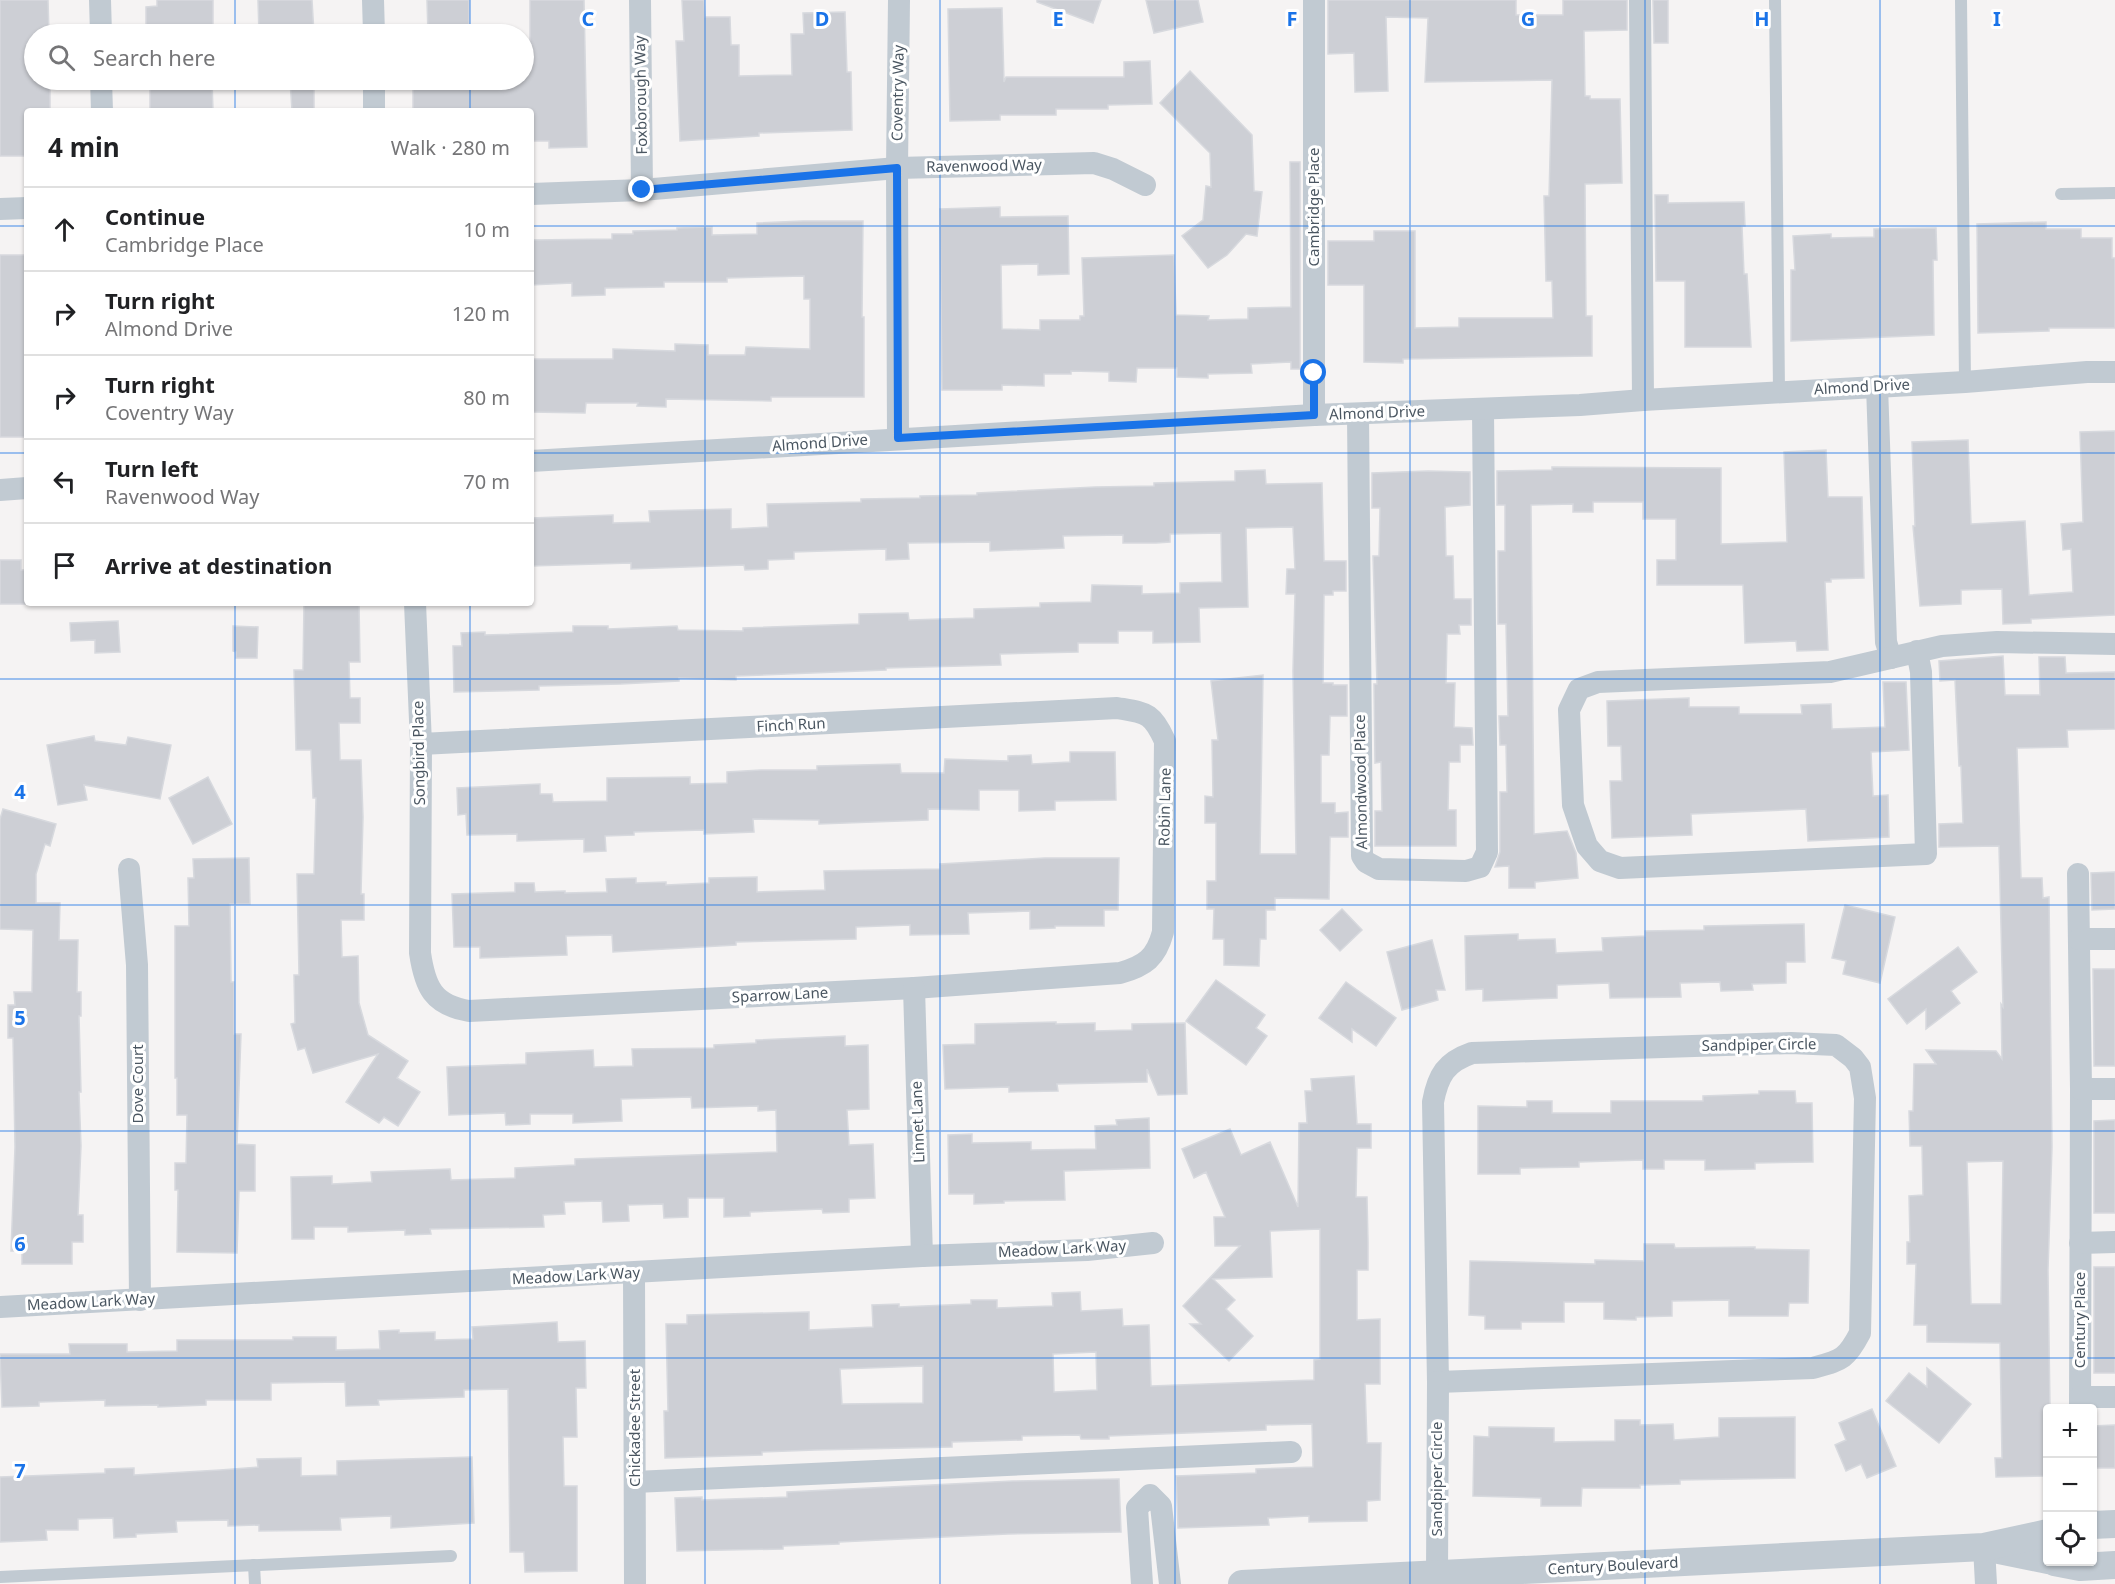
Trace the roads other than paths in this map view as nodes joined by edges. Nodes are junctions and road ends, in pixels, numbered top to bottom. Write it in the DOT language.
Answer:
graph roads {
  1 [pos="100,0"];
  2 [pos="374,0"];
  3 [pos="640,0"];
  4 [pos="899,0"];
  5 [pos="1314,0"];
  6 [pos="1640,0"];
  7 [pos="1775,0"];
  8 [pos="1961,0"];
  9 [pos="101,24"];
  10 [pos="374,24"];
  11 [pos="101,90"];
  12 [pos="374,90"];
  13 [pos="102,108"];
  14 [pos="374,108"];
  15 [pos="897,168"];
  16 [pos="1145,185"];
  17 [pos="642,190"];
  18 [pos="2115,193"];
  19 [pos="534,194"];
  20 [pos="2061,194"];
  21 [pos="24,208"];
  22 [pos="0,209"];
  23 [pos="2115,372"];
  24 [pos="1965,382"];
  25 [pos="1877,386"];
  26 [pos="1779,392"];
  27 [pos="1643,400"];
  28 [pos="1483,410"];
  29 [pos="1358,414"];
  30 [pos="1314,415"];
  31 [pos="898,438"];
  32 [pos="534,461"];
  33 [pos="24,488"];
  34 [pos="0,490"];
  35 [pos="415,606"];
  36 [pos="2115,644"];
  37 [pos="1917,651"];
  38 [pos="1891,658"];
  39 [pos="1157,723"];
  40 [pos="421,744"];
  41 [pos="129,869"];
  42 [pos="2078,874"];
  43 [pos="1164,891"];
  44 [pos="420,903"];
  45 [pos="2079,939"];
  46 [pos="2115,939"];
  47 [pos="914,988"];
  48 [pos="2081,1089"];
  49 [pos="2115,1089"];
  50 [pos="2115,1242"];
  51 [pos="1153,1243"];
  52 [pos="2080,1243"];
  53 [pos="922,1256"];
  54 [pos="634,1273"];
  55 [pos="140,1300"];
  56 [pos="0,1306"];
  57 [pos="1438,1382"];
  58 [pos="2115,1397"];
  59 [pos="2080,1403"];
  60 [pos="1291,1452"];
  61 [pos="1147,1458"];
  62 [pos="635,1482"];
  63 [pos="1150,1495"];
  64 [pos="2115,1524"];
  65 [pos="2097,1525"];
  66 [pos="2043,1534"];
  67 [pos="1984,1547"];
  68 [pos="451,1556"];
  69 [pos="2043,1559"];
  70 [pos="254,1565"];
  71 [pos="2115,1565"];
  72 [pos="2075,1566"];
  73 [pos="1437,1575"];
  74 [pos="0,1577"];
  75 [pos="255,1584"];
  76 [pos="635,1584"];
  77 [pos="1142,1584"];
  78 [pos="1170,1584"];
  79 [pos="1242,1584"];
  80 [pos="1986,1584"];
  1 -- 9 [label="street"];
  2 -- 10 [label="street"];
  3 -- 17 [label="street, Foxborough Way"];
  4 -- 15 [label="street, Coventry Way"];
  5 -- 30 [label="street, Cambridge Place"];
  6 -- 27 [label="street"];
  7 -- 26 [label="lane"];
  8 -- 24 [label="lane"];
  11 -- 13 [label="street"];
  12 -- 14 [label="street"];
  15 -- 16 [label="street, Ravenwood Way"];
  15 -- 17 [label="street, Ravenwood Way"];
  15 -- 31 [label="street, Coventry Way"];
  17 -- 19 [label="street, Ravenwood Way"];
  18 -- 20 [label="lane"];
  21 -- 22 [label="street"];
  23 -- 24 [label="street, Almond Drive"];
  24 -- 25 [label="street, Almond Drive"];
  25 -- 26 [label="street, Almond Drive"];
  25 -- 38 [label="street"];
  26 -- 27 [label="street, Almond Drive"];
  27 -- 28 [label="street, Almond Drive"];
  28 -- 29 [label="street, Almond Drive"];
  28 -- 29 [label="street, Almondwood Place"];
  29 -- 30 [label="street, Almond Drive"];
  30 -- 31 [label="street, Almond Drive"];
  31 -- 32 [label="street, Almond Drive"];
  33 -- 34 [label="street"];
  35 -- 40 [label="street, Songbird Place"];
  36 -- 37 [label="street"];
  37 -- 38 [label="street"];
  37 -- 38 [label="street"];
  39 -- 40 [label="street, Finch Run"];
  39 -- 43 [label="street, Robin Lane"];
  40 -- 44 [label="street, Songbird Place"];
  41 -- 55 [label="street, Dove Court"];
  42 -- 45 [label="street, Century Place"];
  43 -- 47 [label="street, Sparrow Lane"];
  44 -- 47 [label="street, Sparrow Lane"];
  45 -- 46 [label="street"];
  45 -- 48 [label="street, Century Place"];
  47 -- 53 [label="street, Linnet Lane"];
  48 -- 49 [label="street"];
  48 -- 52 [label="street, Century Place"];
  50 -- 52 [label="street"];
  51 -- 53 [label="street, Meadow Lark Way"];
  52 -- 59 [label="street, Century Place"];
  53 -- 54 [label="street, Meadow Lark Way"];
  54 -- 55 [label="street, Meadow Lark Way"];
  54 -- 62 [label="street, Chickadee Street"];
  55 -- 56 [label="street, Meadow Lark Way"];
  57 -- 57 [label="street, Sandpiper Circle"];
  57 -- 73 [label="street, Sandpiper Circle"];
  58 -- 59 [label="street, Century Place"];
  60 -- 61 [label="street"];
  61 -- 62 [label="street"];
  61 -- 63 [label="street"];
  62 -- 76 [label="street, Chickadee Street"];
  63 -- 77 [label="street"];
  63 -- 78 [label="street"];
  64 -- 65 [label="street"];
  66 -- 67 [label="street, Century Boulevard"];
  67 -- 69 [label="street, Century Boulevard"];
  67 -- 73 [label="street, Century Boulevard"];
  67 -- 80 [label="street"];
  68 -- 70 [label="lane"];
  70 -- 74 [label="lane"];
  70 -- 75 [label="lane"];
  71 -- 72 [label="street"];
  73 -- 79 [label="street, Century Boulevard"];
}
